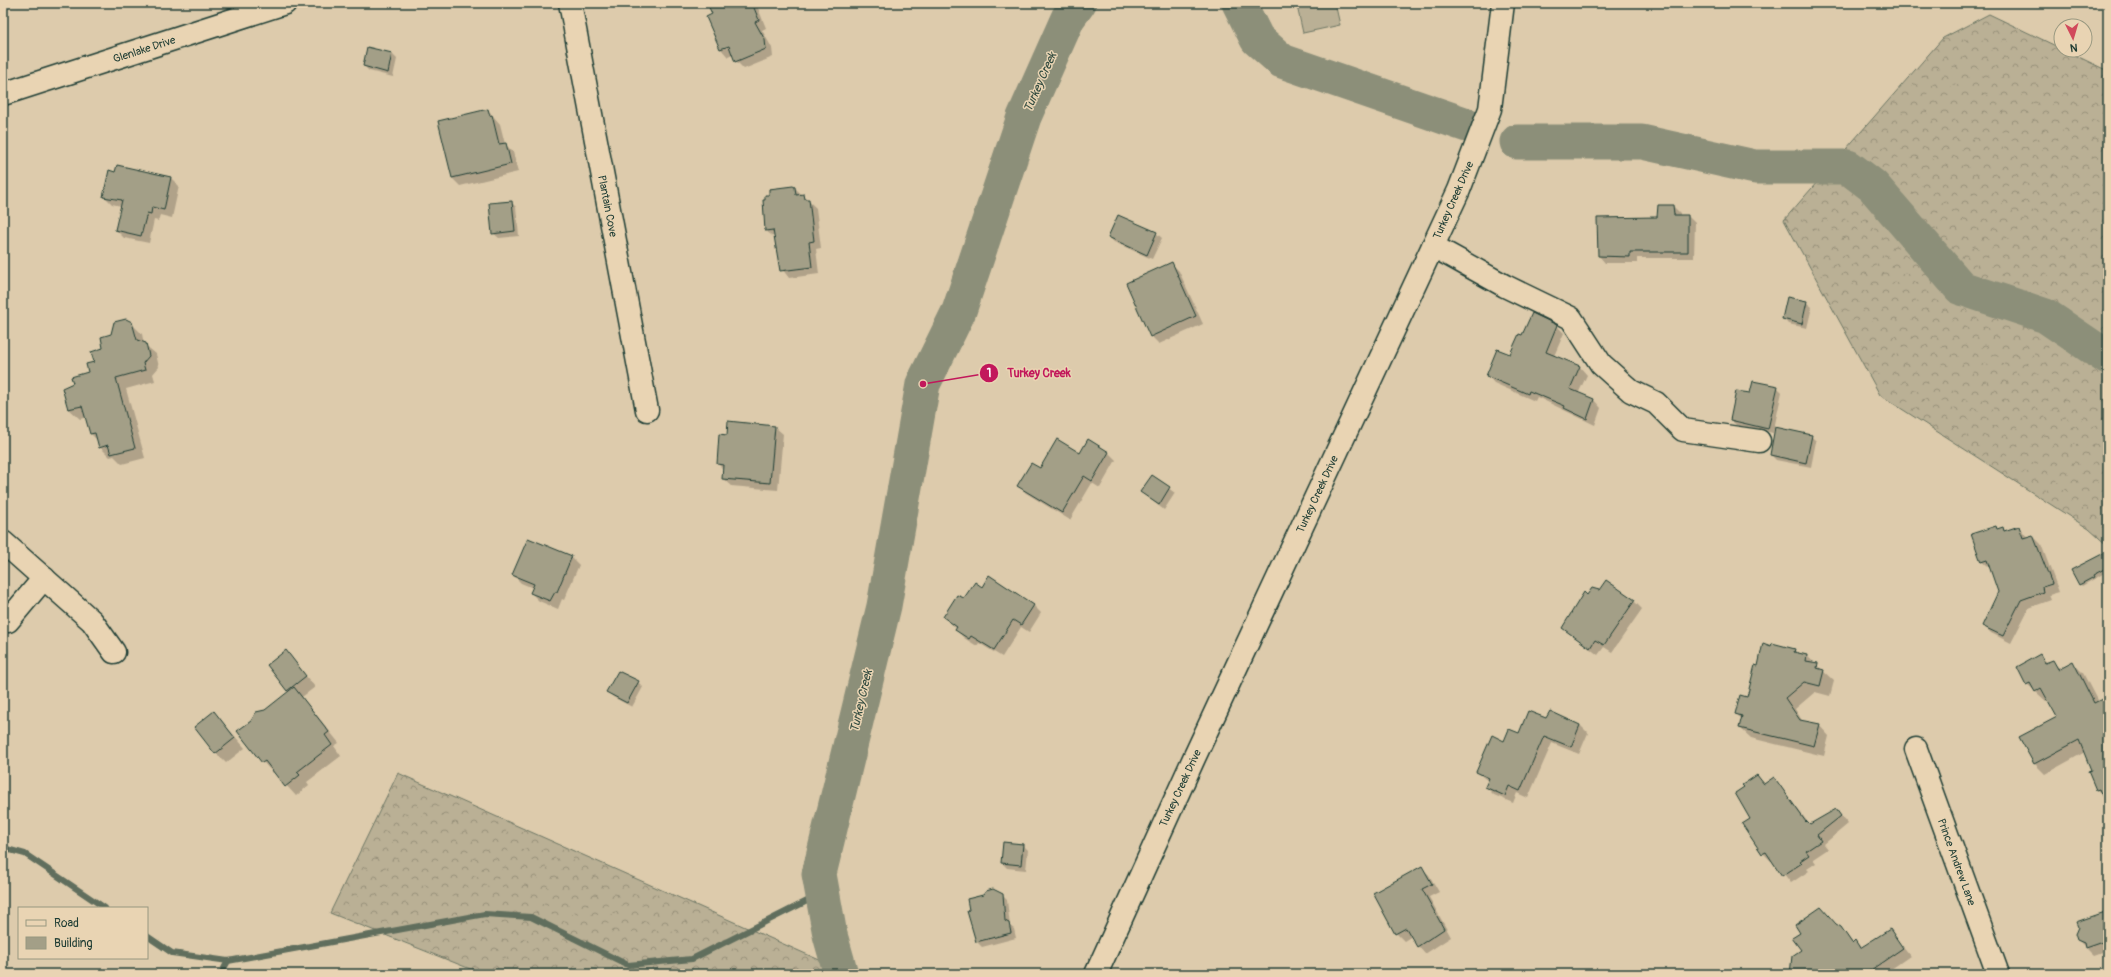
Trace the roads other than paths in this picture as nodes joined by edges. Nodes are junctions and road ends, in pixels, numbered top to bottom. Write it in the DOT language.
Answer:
graph roads {
  1 [pos="285,3"];
  2 [pos="570,3"];
  3 [pos="1503,3"];
  4 [pos="3,94"];
  5 [pos="1433,246"];
  6 [pos="647,410"];
  7 [pos="1759,441"];
  8 [pos="3,542"];
  9 [pos="44,578"];
  10 [pos="8,621"];
  11 [pos="114,652"];
  12 [pos="1916,749"];
  13 [pos="1096,974"];
  14 [pos="1998,974"];
  1 -- 4 [label="street, Glenlake Drive"];
  2 -- 6 [label="street, Plantain Cove"];
  3 -- 5 [label="street, Turkey Creek Drive"];
  5 -- 7 [label="street"];
  5 -- 13 [label="street, Turkey Creek Drive"];
  8 -- 9 [label="street"];
  9 -- 10 [label="street"];
  9 -- 11 [label="street"];
  12 -- 14 [label="street, Prince Andrew Lane"];
}
